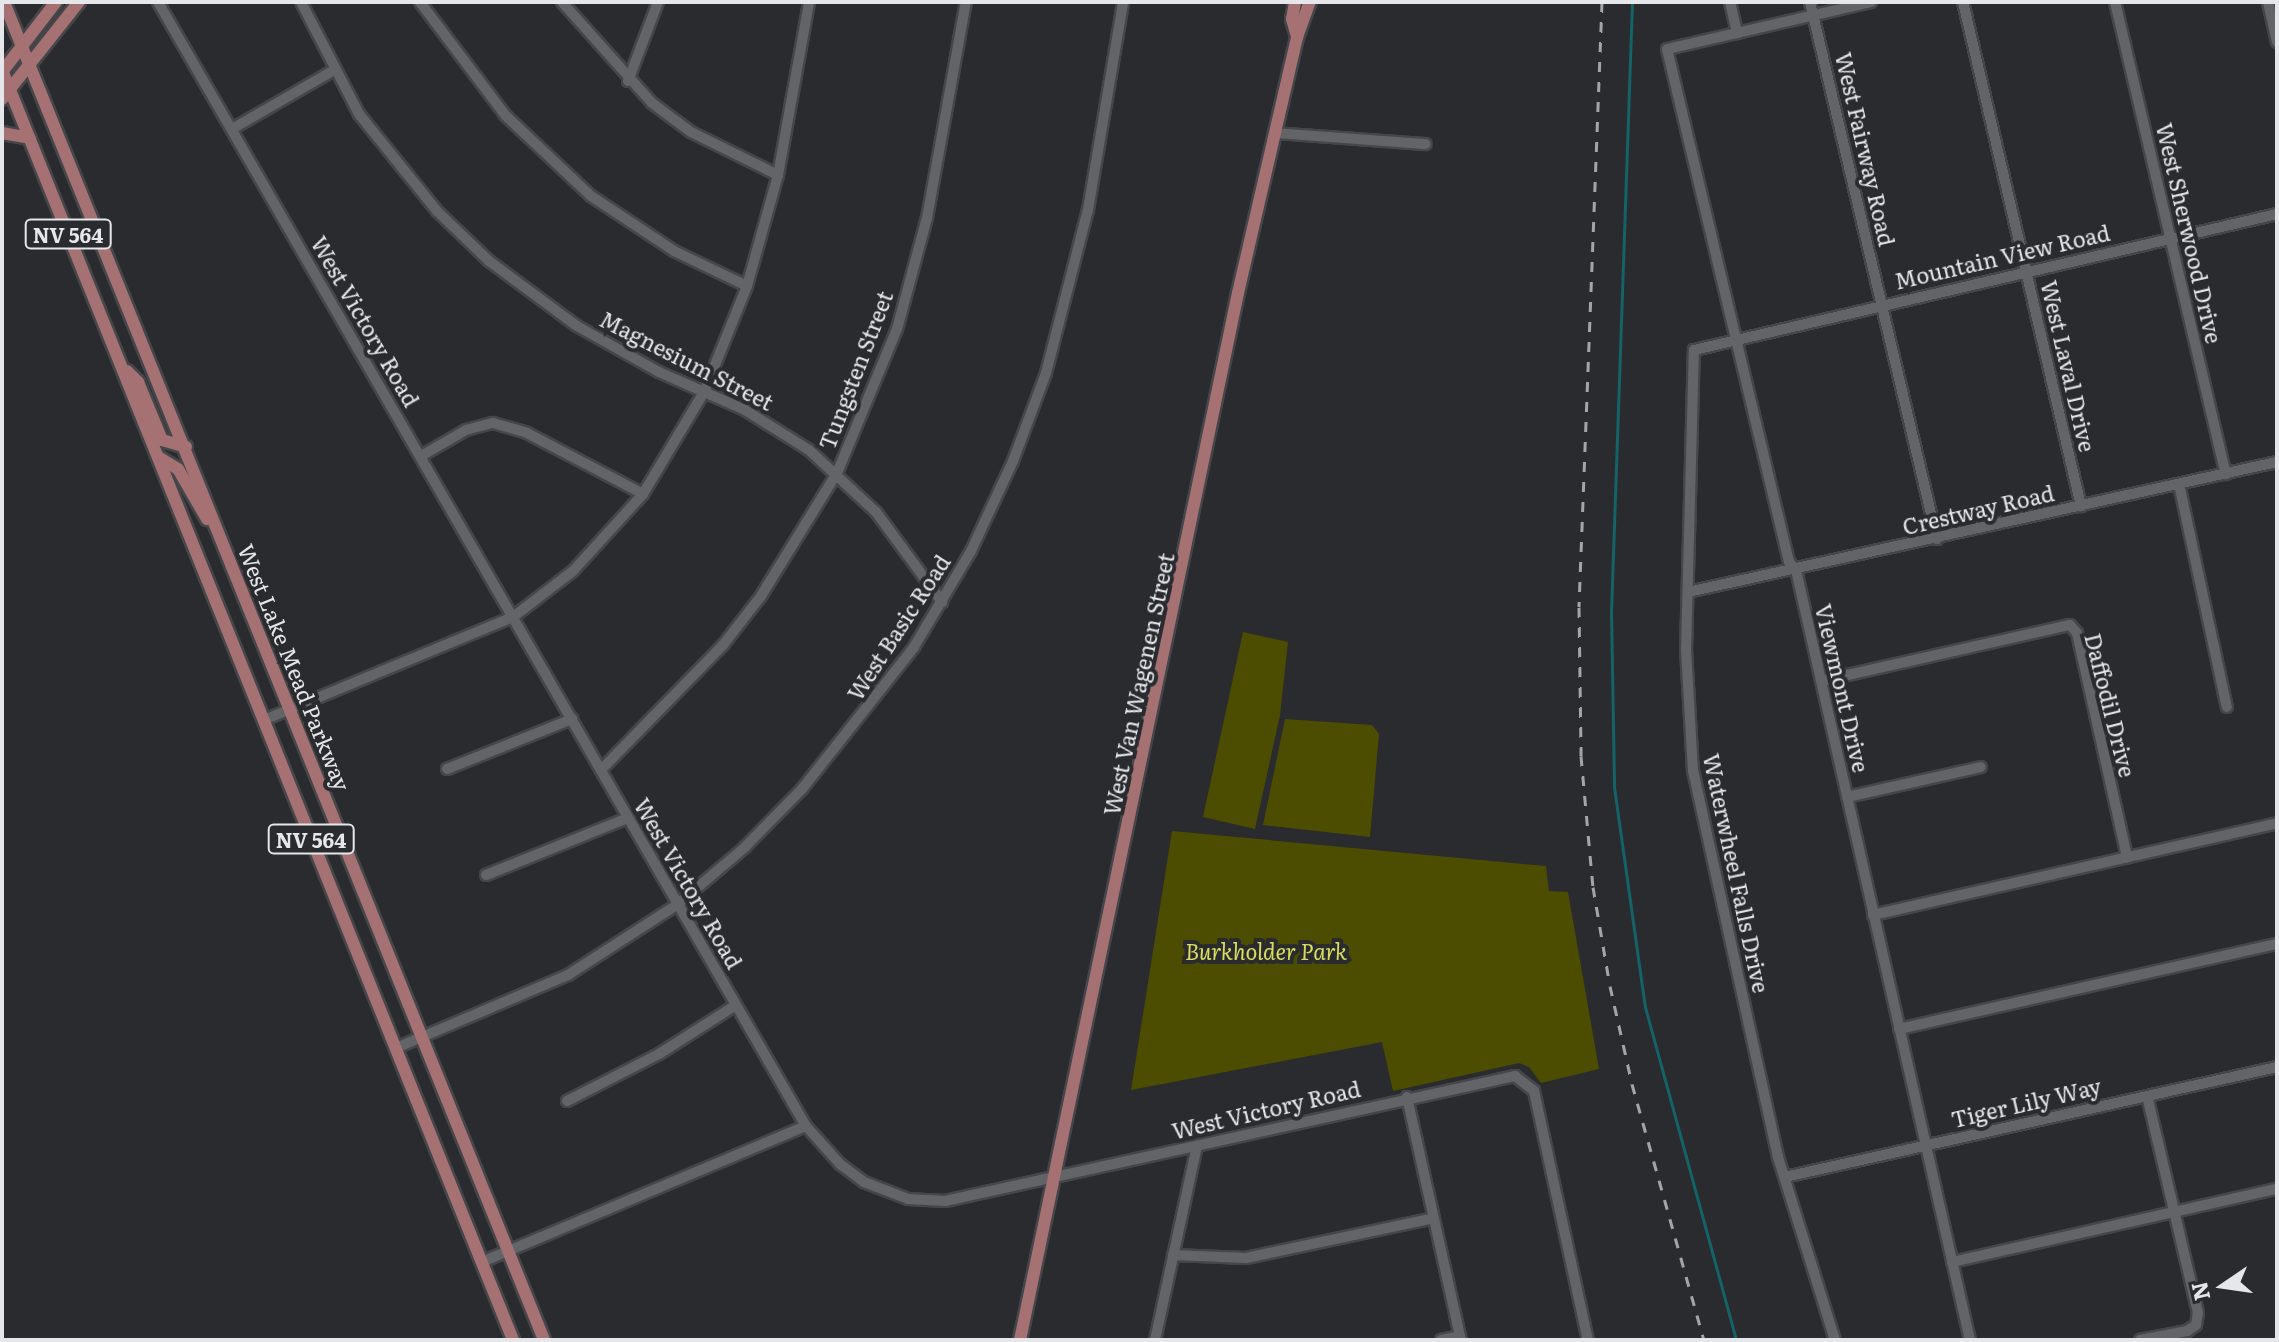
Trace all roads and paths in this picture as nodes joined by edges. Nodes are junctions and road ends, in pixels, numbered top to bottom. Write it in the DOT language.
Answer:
graph roads {
  1 [pos="4,2"];
  2 [pos="56,2"];
  3 [pos="79,2"];
  4 [pos="158,2"];
  5 [pos="301,2"];
  6 [pos="420,2"];
  7 [pos="562,2"];
  8 [pos="658,2"];
  9 [pos="809,2"];
  10 [pos="966,2"];
  11 [pos="1123,2"];
  12 [pos="1295,2"];
  13 [pos="1310,2"];
  14 [pos="1730,2"];
  15 [pos="1810,2"];
  16 [pos="1871,2"];
  17 [pos="1963,2"];
  18 [pos="2115,2"];
  19 [pos="2268,2"];
  20 [pos="1814,15"];
  21 [pos="1737,33"];
  22 [pos="1297,37"];
  23 [pos="2277,42"];
  24 [pos="27,54"];
  25 [pos="334,70"];
  26 [pos="4,80"];
  27 [pos="628,81"];
  28 [pos="232,129"];
  29 [pos="2,133"];
  30 [pos="1275,133"];
  31 [pos="30,138"];
  32 [pos="1426,144"];
  33 [pos="778,175"];
  34 [pos="2277,214"];
  35 [pos="2171,238"];
  36 [pos="2026,271"];
  37 [pos="747,286"];
  38 [pos="1881,304"];
  39 [pos="1735,337"];
  40 [pos="122,366"];
  41 [pos="704,392"];
  42 [pos="186,447"];
  43 [pos="421,456"];
  44 [pos="158,457"];
  45 [pos="2277,462"];
  46 [pos="837,473"];
  47 [pos="2226,474"];
  48 [pos="2179,484"];
  49 [pos="643,494"];
  50 [pos="2081,506"];
  51 [pos="1937,539"];
  52 [pos="229,556"];
  53 [pos="1796,570"];
  54 [pos="1688,592"];
  55 [pos="942,602"];
  56 [pos="513,617"];
  57 [pos="1821,681"];
  58 [pos="2227,707"];
  59 [pos="291,709"];
  60 [pos="572,719"];
  61 [pos="264,720"];
  62 [pos="1981,767"];
  63 [pos="447,769"];
  64 [pos="601,770"];
  65 [pos="1847,797"];
  66 [pos="628,818"];
  67 [pos="2277,823"];
  68 [pos="2127,857"];
  69 [pos="486,875"];
  70 [pos="678,904"];
  71 [pos="1873,915"];
  72 [pos="2277,944"];
  73 [pos="736,1005"];
  74 [pos="1899,1029"];
  75 [pos="422,1038"];
  76 [pos="396,1048"];
  77 [pos="2277,1067"];
  78 [pos="2147,1096"];
  79 [pos="1407,1097"];
  80 [pos="567,1101"];
  81 [pos="806,1126"];
  82 [pos="1197,1145"];
  83 [pos="1925,1145"];
  84 [pos="1785,1177"];
  85 [pos="1055,1179"];
  86 [pos="2277,1189"];
  87 [pos="2173,1212"];
  88 [pos="1434,1218"];
  89 [pos="508,1251"];
  90 [pos="1173,1255"];
  91 [pos="482,1262"];
  92 [pos="1952,1262"];
  93 [pos="1460,1338"];
  94 [pos="513,1340"];
  95 [pos="544,1340"];
  96 [pos="1020,1340"];
  97 [pos="1155,1340"];
  98 [pos="1441,1340"];
  99 [pos="1588,1340"];
  100 [pos="1835,1340"];
  101 [pos="1970,1340"];
  102 [pos="2140,1340"];
  1 -- 24 [label="main road, NV 564"];
  2 -- 24 [label="main road"];
  3 -- 24 [label="main road"];
  4 -- 28 [label="street, West Victory Road"];
  5 -- 25 [label="street, Magnesium Street"];
  6 -- 37 [label="street"];
  7 -- 27 [label="street"];
  8 -- 27 [label="street"];
  9 -- 33 [label="street"];
  10 -- 46 [label="street, Tungsten Street"];
  11 -- 55 [label="street, West Basic Road"];
  12 -- 22 [label="main road, West Van Wagenen Street"];
  13 -- 22 [label="main road, West Van Wagenen Street"];
  14 -- 21 [label="street"];
  15 -- 20 [label="street, West Fairway Road"];
  16 -- 20 [label="street"];
  17 -- 36 [label="street, West Laval Drive"];
  18 -- 35 [label="street, West Sherwood Drive"];
  19 -- 23 [label="street"];
  20 -- 21 [label="street"];
  20 -- 38 [label="street, West Fairway Road"];
  21 -- 39 [label="street, Viewmont Drive"];
  22 -- 30 [label="main road, West Van Wagenen Street"];
  24 -- 26 [label="main road"];
  24 -- 26 [label="main road"];
  24 -- 42 [label="main road, West Lake Mead Parkway / NV 564"];
  25 -- 28 [label="street"];
  25 -- 41 [label="street, Magnesium Street"];
  26 -- 31 [label="main road, NV 564"];
  27 -- 33 [label="street"];
  28 -- 43 [label="street, West Victory Road"];
  29 -- 31 [label="main road"];
  30 -- 32 [label="street"];
  30 -- 85 [label="main road, West Van Wagenen Street"];
  31 -- 40 [label="main road, NV 564"];
  33 -- 37 [label="street"];
  34 -- 35 [label="street, Mountain View Road"];
  35 -- 36 [label="street, Mountain View Road"];
  35 -- 47 [label="street, West Sherwood Drive"];
  36 -- 38 [label="street, Mountain View Road"];
  36 -- 50 [label="street, West Laval Drive"];
  37 -- 41 [label="street"];
  38 -- 39 [label="street, Mountain View Road"];
  38 -- 51 [label="street, West Fairway Road"];
  39 -- 53 [label="street, Viewmont Drive"];
  39 -- 54 [label="street, Waterwheel Falls Drive"];
  40 -- 42 [label="main road"];
  40 -- 44 [label="main road, NV 564"];
  41 -- 46 [label="street, Magnesium Street"];
  41 -- 49 [label="street"];
  42 -- 52 [label="main road, West Lake Mead Parkway / NV 564"];
  43 -- 49 [label="street"];
  43 -- 56 [label="street, West Victory Road"];
  44 -- 52 [label="main road"];
  44 -- 61 [label="main road, NV 564"];
  45 -- 47 [label="street, Crestway Road"];
  46 -- 55 [label="street, Magnesium Street"];
  46 -- 64 [label="street, Tungsten Street"];
  47 -- 48 [label="street, Crestway Road"];
  48 -- 50 [label="street, Crestway Road"];
  48 -- 58 [label="street"];
  49 -- 56 [label="street"];
  50 -- 51 [label="street, Crestway Road"];
  51 -- 53 [label="street, Crestway Road"];
  52 -- 59 [label="main road, West Lake Mead Parkway / NV 564"];
  53 -- 54 [label="street, Crestway Road"];
  53 -- 57 [label="street, Viewmont Drive"];
  54 -- 84 [label="street, Waterwheel Falls Drive"];
  55 -- 70 [label="street, West Basic Road"];
  56 -- 59 [label="street"];
  56 -- 60 [label="street, West Victory Road"];
  57 -- 65 [label="street, Viewmont Drive"];
  57 -- 68 [label="street, Daffodil Drive"];
  59 -- 61 [label="street"];
  59 -- 75 [label="main road, West Lake Mead Parkway / NV 564"];
  60 -- 63 [label="street"];
  60 -- 64 [label="street, West Victory Road"];
  61 -- 76 [label="main road, NV 564"];
  62 -- 65 [label="street"];
  64 -- 66 [label="street, West Victory Road"];
  65 -- 71 [label="street, Viewmont Drive"];
  66 -- 69 [label="street"];
  66 -- 70 [label="street, West Victory Road"];
  67 -- 68 [label="street"];
  68 -- 71 [label="street"];
  70 -- 73 [label="street, West Victory Road"];
  70 -- 75 [label="street, West Basic Road"];
  71 -- 74 [label="street, Viewmont Drive"];
  72 -- 74 [label="street"];
  73 -- 80 [label="street"];
  73 -- 81 [label="street, West Victory Road"];
  74 -- 83 [label="street, Viewmont Drive"];
  75 -- 76 [label="street, West Basic Road"];
  75 -- 89 [label="main road, West Lake Mead Parkway / NV 564"];
  76 -- 91 [label="main road, NV 564"];
  77 -- 78 [label="street, Tiger Lily Way"];
  78 -- 83 [label="street, Tiger Lily Way"];
  78 -- 87 [label="street"];
  79 -- 82 [label="street, West Victory Road"];
  79 -- 88 [label="street"];
  79 -- 99 [label="street, West Victory Road"];
  81 -- 85 [label="street, West Victory Road"];
  81 -- 89 [label="street"];
  82 -- 85 [label="street, West Victory Road"];
  82 -- 90 [label="street"];
  83 -- 84 [label="street, Tiger Lily Way"];
  83 -- 92 [label="street, Viewmont Drive"];
  84 -- 100 [label="street, Waterwheel Falls Drive"];
  85 -- 96 [label="main road, West Van Wagenen Street"];
  86 -- 87 [label="street"];
  87 -- 92 [label="street"];
  87 -- 102 [label="street"];
  88 -- 90 [label="street"];
  88 -- 93 [label="street"];
  89 -- 91 [label="street"];
  89 -- 95 [label="main road, West Lake Mead Parkway / NV 564"];
  90 -- 97 [label="street"];
  91 -- 94 [label="main road, NV 564"];
  92 -- 101 [label="street, Viewmont Drive"];
  93 -- 98 [label="street"];
}
